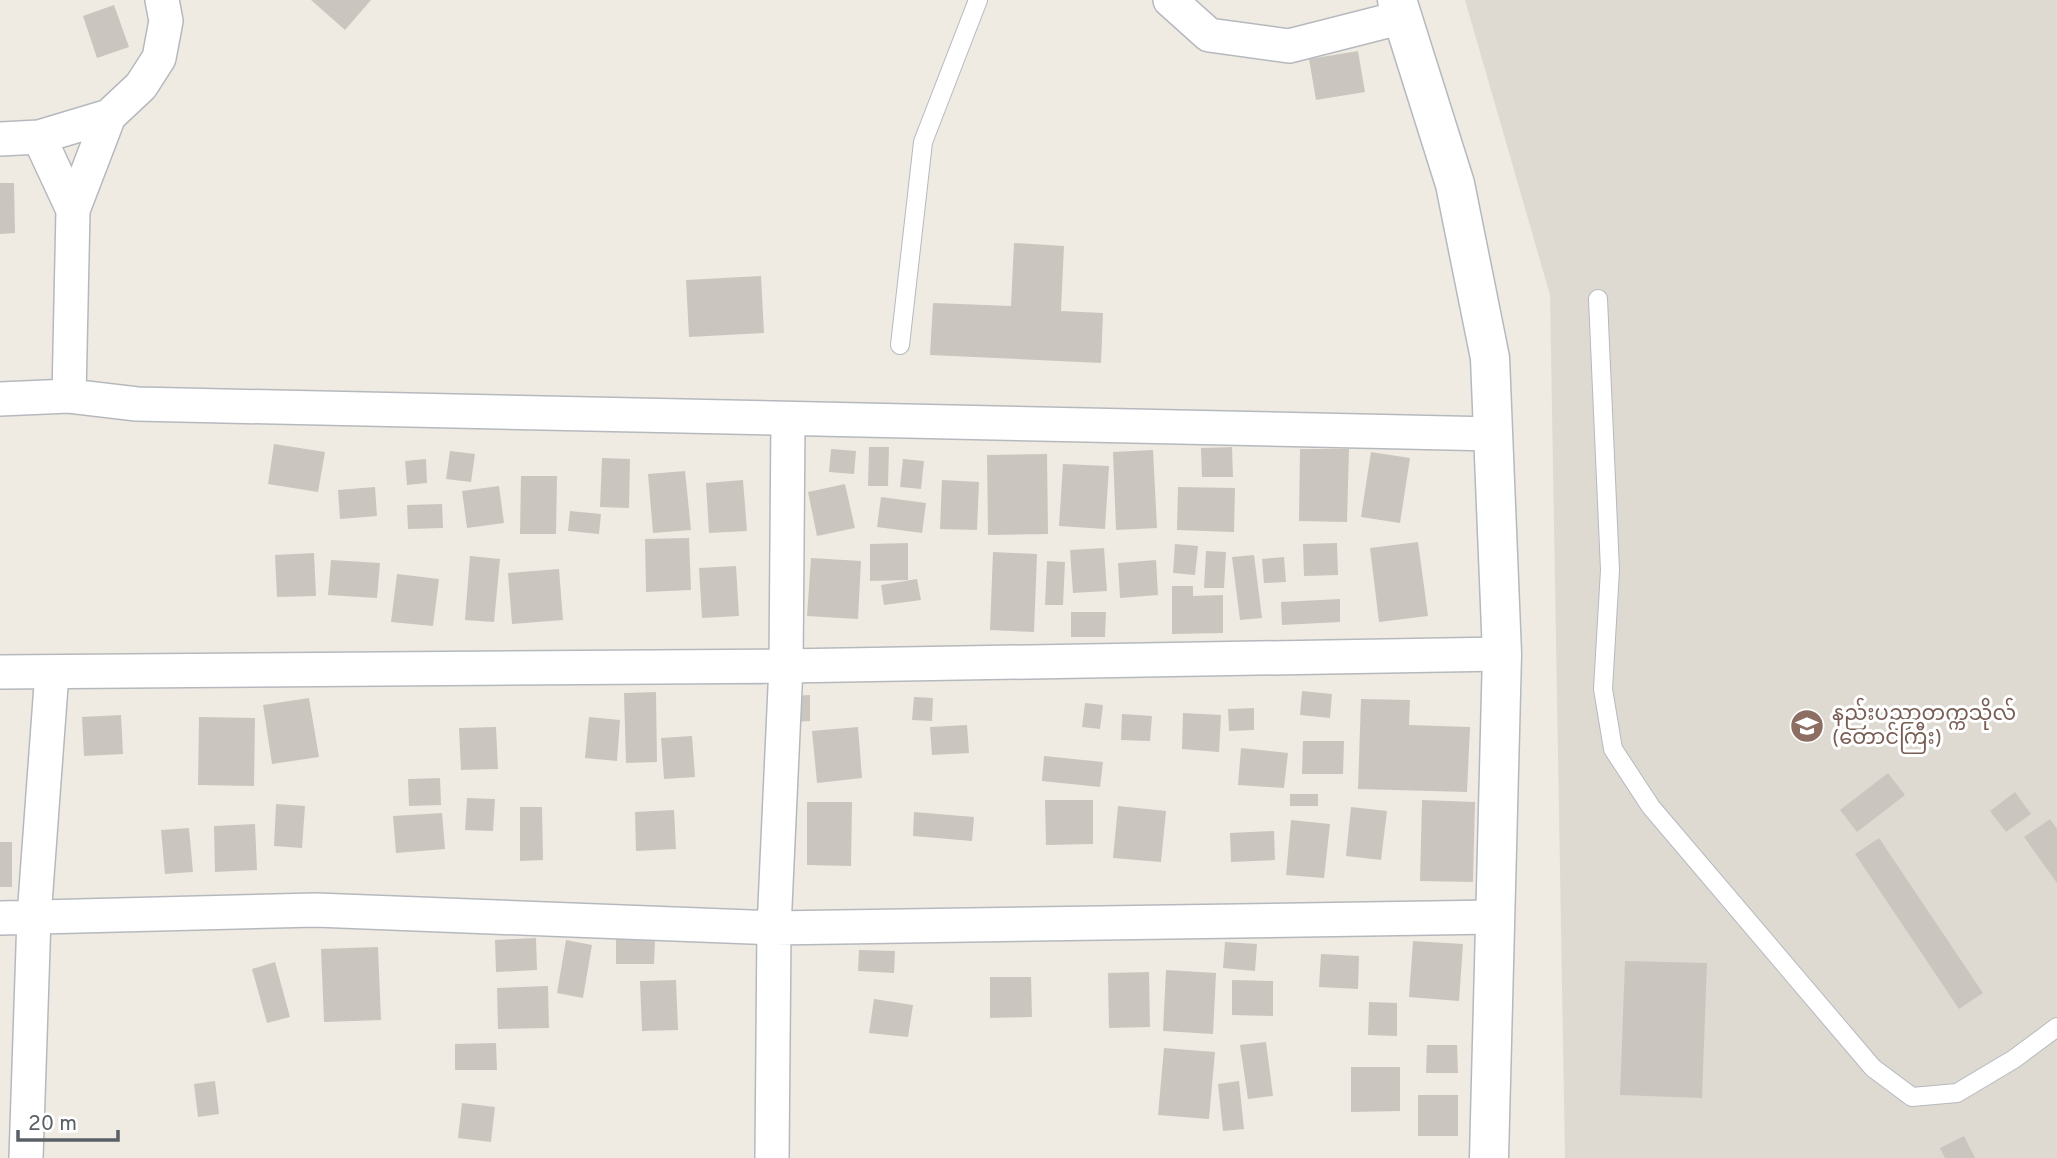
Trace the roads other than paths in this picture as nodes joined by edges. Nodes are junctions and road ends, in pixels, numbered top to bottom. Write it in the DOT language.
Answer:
graph roads {
  1 [pos="162,0"];
  2 [pos="978,0"];
  3 [pos="1170,0"];
  4 [pos="1400,9"];
  5 [pos="109,116"];
  6 [pos="39,136"];
  7 [pos="0,139"];
  8 [pos="73,211"];
  9 [pos="1598,299"];
  10 [pos="900,345"];
  11 [pos="69,396"];
  12 [pos="0,399"];
  13 [pos="788,419"];
  14 [pos="1494,434"];
  15 [pos="1502,654"];
  16 [pos="786,666"];
  17 [pos="52,671"];
  18 [pos="0,672"];
  19 [pos="34,917"];
  20 [pos="0,918"];
  21 [pos="1496,918"];
  22 [pos="774,928"];
  23 [pos="2057,1027"];
  24 [pos="26,1158"];
  25 [pos="772,1158"];
  26 [pos="1489,1158"];
  1 -- 5 [label="street"];
  2 -- 10 [label="lane"];
  3 -- 4 [label="street"];
  4 -- 14 [label="main road"];
  5 -- 6 [label="street"];
  5 -- 8 [label="street"];
  6 -- 7 [label="street"];
  6 -- 8 [label="street"];
  8 -- 11 [label="street"];
  9 -- 23 [label="lane"];
  11 -- 12 [label="street"];
  11 -- 13 [label="street"];
  13 -- 14 [label="street"];
  13 -- 16 [label="street"];
  14 -- 15 [label="main road"];
  15 -- 16 [label="street"];
  15 -- 21 [label="main road"];
  16 -- 17 [label="street"];
  16 -- 22 [label="street"];
  17 -- 18 [label="street"];
  17 -- 19 [label="street"];
  19 -- 20 [label="street"];
  19 -- 22 [label="street"];
  19 -- 24 [label="street"];
  21 -- 22 [label="street"];
  21 -- 26 [label="main road"];
  22 -- 25 [label="street"];
}
